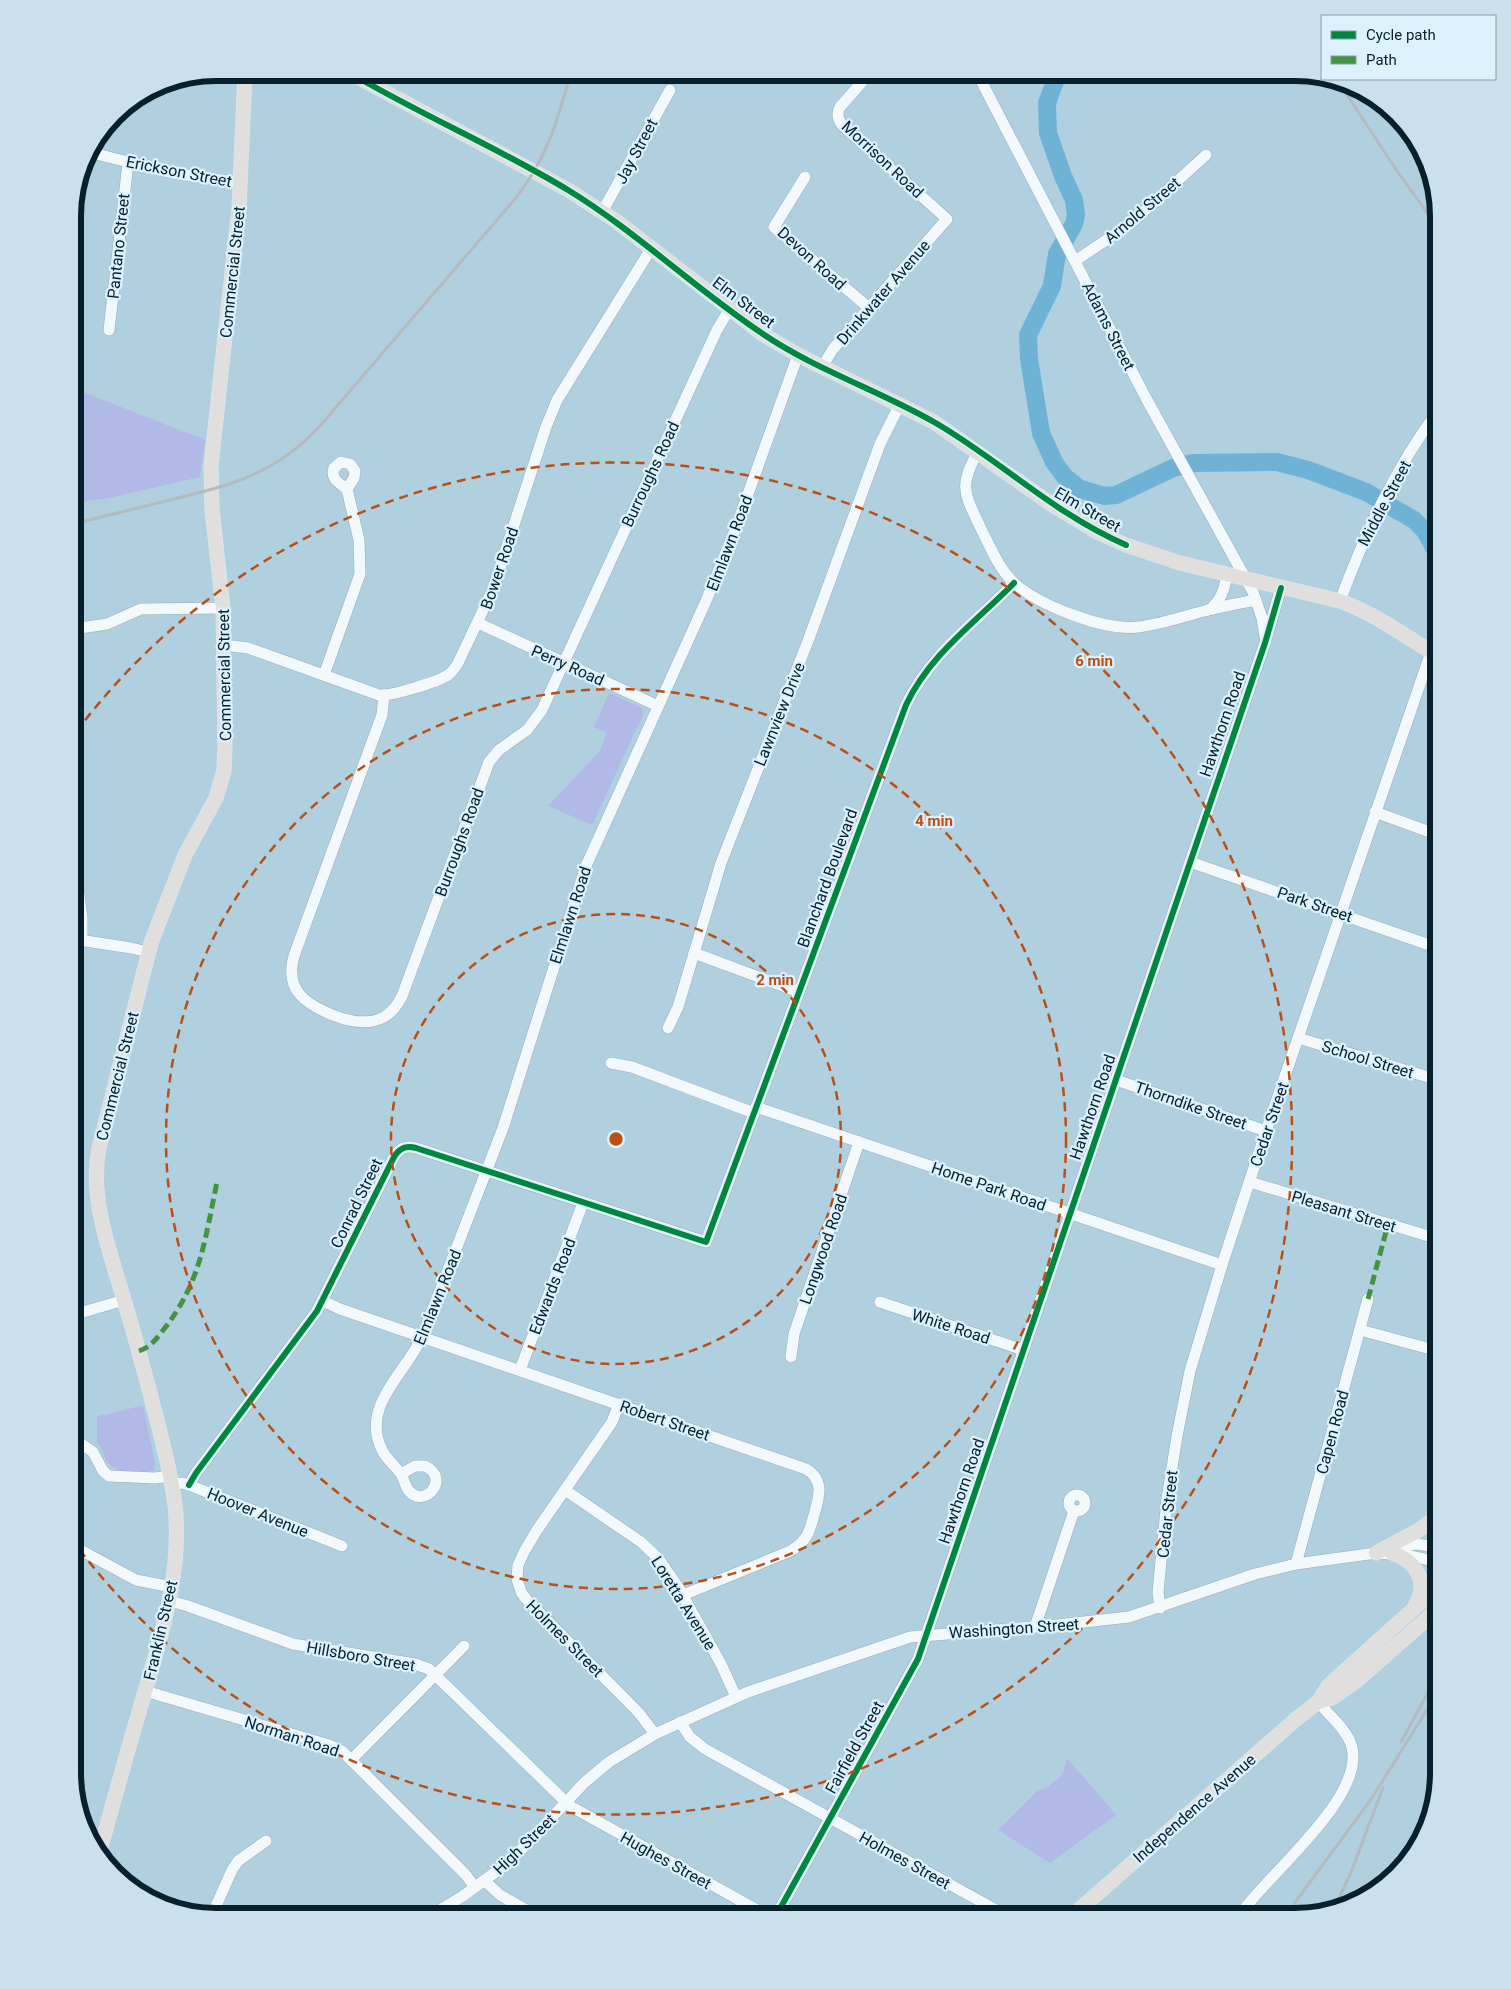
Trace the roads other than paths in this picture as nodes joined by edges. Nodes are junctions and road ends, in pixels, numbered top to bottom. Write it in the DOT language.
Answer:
graph roads {
  1 [pos="245,81"];
  2 [pos="366,81"];
  3 [pos="862,82"];
  4 [pos="982,82"];
  5 [pos="670,90"];
  6 [pos="96,154"];
  7 [pos="1206,155"];
  8 [pos="128,163"];
  9 [pos="805,177"];
  10 [pos="241,183"];
  11 [pos="602,212"];
  12 [pos="948,219"];
  13 [pos="651,249"];
  14 [pos="1075,261"];
  15 [pos="869,308"];
  16 [pos="729,310"];
  17 [pos="109,330"];
  18 [pos="798,355"];
  19 [pos="822,367"];
  20 [pos="900,404"];
  21 [pos="1430,423"];
  22 [pos="978,452"];
  23 [pos="347,489"];
  24 [pos="1227,575"];
  25 [pos="1245,579"];
  26 [pos="1014,582"];
  27 [pos="1281,588"];
  28 [pos="1256,600"];
  29 [pos="1340,601"];
  30 [pos="223,608"];
  31 [pos="1209,610"];
  32 [pos="478,623"];
  33 [pos="82,628"];
  34 [pos="1265,643"];
  35 [pos="224,645"];
  36 [pos="1430,651"];
  37 [pos="564,663"];
  38 [pos="1430,667"];
  39 [pos="324,675"];
  40 [pos="384,695"];
  41 [pos="658,706"];
  42 [pos="1375,812"];
  43 [pos="1430,832"];
  44 [pos="1190,862"];
  45 [pos="1340,913"];
  46 [pos="82,941"];
  47 [pos="1430,945"];
  48 [pos="148,952"];
  49 [pos="694,953"];
  50 [pos="799,992"];
  51 [pos="668,1028"];
  52 [pos="1298,1038"];
  53 [pos="610,1063"];
  54 [pos="1430,1078"];
  55 [pos="1116,1080"];
  56 [pos="755,1110"];
  57 [pos="1266,1130"];
  58 [pos="859,1142"];
  59 [pos="487,1172"];
  60 [pos="1250,1182"];
  61 [pos="583,1203"];
  62 [pos="1070,1214"];
  63 [pos="1430,1238"];
  64 [pos="706,1242"];
  65 [pos="111,1257"];
  66 [pos="1222,1265"];
  67 [pos="1368,1299"];
  68 [pos="124,1300"];
  69 [pos="323,1301"];
  70 [pos="880,1302"];
  71 [pos="81,1313"];
  72 [pos="1360,1330"];
  73 [pos="422,1337"];
  74 [pos="1430,1349"];
  75 [pos="1023,1350"];
  76 [pos="792,1358"];
  77 [pos="520,1370"];
  78 [pos="618,1404"];
  79 [pos="81,1444"];
  80 [pos="400,1474"];
  81 [pos="171,1480"];
  82 [pos="189,1485"];
  83 [pos="565,1490"];
  84 [pos="1074,1511"];
  85 [pos="1430,1522"];
  86 [pos="342,1546"];
  87 [pos="1430,1546"];
  88 [pos="81,1551"];
  89 [pos="1376,1552"];
  90 [pos="1392,1553"];
  91 [pos="1430,1560"];
  92 [pos="1296,1564"];
  93 [pos="171,1594"];
  94 [pos="683,1595"];
  95 [pos="1430,1595"];
  96 [pos="1160,1608"];
  97 [pos="1412,1612"];
  98 [pos="1430,1616"];
  99 [pos="1035,1627"];
  100 [pos="926,1635"];
  101 [pos="464,1646"];
  102 [pos="436,1674"];
  103 [pos="145,1691"];
  104 [pos="736,1697"];
  105 [pos="1318,1702"];
  106 [pos="680,1722"];
  107 [pos="654,1734"];
  108 [pos="352,1759"];
  109 [pos="609,1762"];
  110 [pos="566,1802"];
  111 [pos="830,1818"];
  112 [pos="266,1841"];
  113 [pos="102,1844"];
  114 [pos="485,1880"];
  115 [pos="475,1887"];
  116 [pos="216,1908"];
  117 [pos="442,1908"];
  118 [pos="523,1908"];
  119 [pos="753,1908"];
  120 [pos="781,1908"];
  121 [pos="993,1908"];
  122 [pos="1081,1908"];
  123 [pos="1245,1908"];
  1 -- 10 [label="main road, Commercial Street"];
  2 -- 11 [label="main road, Elm Street"];
  3 -- 12 [label="street, Morrison Road"];
  4 -- 14 [label="street, Adams Street"];
  5 -- 11 [label="street, Jay Street"];
  6 -- 8 [label="street, Erickson Street"];
  7 -- 14 [label="street, Arnold Street"];
  8 -- 10 [label="street, Erickson Street"];
  8 -- 17 [label="street, Pantano Street"];
  9 -- 15 [label="street, Devon Road"];
  10 -- 30 [label="main road, Commercial Street"];
  11 -- 13 [label="main road, Elm Street"];
  12 -- 15 [label="street, Drinkwater Avenue"];
  13 -- 16 [label="main road, Elm Street"];
  13 -- 32 [label="street, Bower Road"];
  14 -- 25 [label="street, Adams Street"];
  15 -- 19 [label="street, Drinkwater Avenue"];
  16 -- 18 [label="main road, Elm Street"];
  16 -- 37 [label="street, Burroughs Road"];
  18 -- 19 [label="main road, Elm Street"];
  18 -- 41 [label="street, Elmlawn Road"];
  19 -- 20 [label="main road, Elm Street"];
  20 -- 22 [label="main road, Elm Street"];
  20 -- 49 [label="street, Lawnview Drive"];
  21 -- 29 [label="street, Middle Street"];
  22 -- 24 [label="main road, Elm Street"];
  22 -- 26 [label="street"];
  23 -- 39 [label="street"];
  24 -- 25 [label="main road, Elm Street"];
  24 -- 31 [label="street"];
  25 -- 27 [label="main road, Elm Street"];
  25 -- 28 [label="street, Hawthorn Road"];
  26 -- 31 [label="street"];
  26 -- 50 [label="street, Blanchard Boulevard"];
  27 -- 29 [label="main road, Elm Street"];
  27 -- 34 [label="street, Hawthorn Road"];
  28 -- 31 [label="street"];
  28 -- 34 [label="street, Hawthorn Road"];
  29 -- 36 [label="main road, Elm Street"];
  30 -- 33 [label="street"];
  30 -- 35 [label="main road, Commercial Street"];
  32 -- 37 [label="street, Perry Road"];
  32 -- 40 [label="street, Bower Road"];
  34 -- 44 [label="street, Hawthorn Road"];
  35 -- 39 [label="street"];
  35 -- 48 [label="main road, Commercial Street"];
  37 -- 40 [label="street, Burroughs Road"];
  37 -- 41 [label="street, Perry Road"];
  38 -- 42 [label="street, Cedar Street"];
  39 -- 40 [label="street"];
  41 -- 59 [label="street, Elmlawn Road"];
  42 -- 43 [label="street"];
  42 -- 45 [label="street, Cedar Street"];
  44 -- 45 [label="street, Park Street"];
  44 -- 55 [label="street, Hawthorn Road"];
  45 -- 47 [label="street, Park Street"];
  45 -- 52 [label="street, Cedar Street"];
  46 -- 48 [label="street"];
  48 -- 65 [label="main road, Commercial Street"];
  49 -- 50 [label="street"];
  49 -- 51 [label="street, Lawnview Drive"];
  50 -- 56 [label="street, Blanchard Boulevard"];
  52 -- 54 [label="street, School Street"];
  52 -- 57 [label="street, Cedar Street"];
  53 -- 56 [label="street, Home Park Road"];
  55 -- 57 [label="street, Thorndike Street"];
  55 -- 62 [label="street, Hawthorn Road"];
  56 -- 58 [label="street, Home Park Road"];
  56 -- 64 [label="street, Blanchard Boulevard"];
  57 -- 60 [label="street, Cedar Street"];
  58 -- 62 [label="street, Home Park Road"];
  58 -- 76 [label="street, Longwood Road"];
  59 -- 61 [label="street, Conrad Street"];
  59 -- 69 [label="street, Conrad Street"];
  59 -- 73 [label="street, Elmlawn Road"];
  60 -- 63 [label="street, Pleasant Street"];
  60 -- 66 [label="street, Cedar Street"];
  61 -- 64 [label="street, Conrad Street"];
  61 -- 77 [label="street, Edwards Road"];
  62 -- 66 [label="street, Home Park Road"];
  62 -- 75 [label="street, Hawthorn Road"];
  65 -- 68 [label="main road, Franklin Street"];
  66 -- 96 [label="street, Cedar Street"];
  67 -- 72 [label="street, Capen Road"];
  68 -- 71 [label="street"];
  68 -- 81 [label="main road, Franklin Street"];
  69 -- 73 [label="street, Robert Street"];
  69 -- 82 [label="street, Conrad Street"];
  70 -- 75 [label="street, White Road"];
  72 -- 74 [label="street"];
  72 -- 92 [label="street, Capen Road"];
  73 -- 77 [label="street, Robert Street"];
  73 -- 80 [label="street, Elmlawn Road"];
  75 -- 100 [label="street, Hawthorn Road"];
  77 -- 78 [label="street, Robert Street"];
  78 -- 83 [label="street, Holmes Street"];
  78 -- 94 [label="street, Robert Street"];
  79 -- 81 [label="street, Hoover Avenue"];
  81 -- 82 [label="street, Hoover Avenue"];
  81 -- 93 [label="main road, Franklin Street"];
  82 -- 86 [label="street, Hoover Avenue"];
  83 -- 94 [label="street, Loretta Avenue"];
  83 -- 107 [label="street, Holmes Street"];
  84 -- 99 [label="street"];
  85 -- 89 [label="main road"];
  87 -- 89 [label="street, Washington Street"];
  88 -- 93 [label="street, Hillsboro Street"];
  89 -- 90 [label="street, Washington Street"];
  89 -- 92 [label="street, Washington Street"];
  90 -- 91 [label="street, Washington Street"];
  90 -- 97 [label="main road"];
  92 -- 96 [label="street, Washington Street"];
  93 -- 102 [label="street, Hillsboro Street"];
  93 -- 103 [label="main road, Franklin Street"];
  94 -- 104 [label="street, Loretta Avenue"];
  95 -- 97 [label="main road, Independence Avenue"];
  96 -- 99 [label="street, Washington Street"];
  97 -- 105 [label="main road, Independence Avenue"];
  98 -- 105 [label="main road, Independence Avenue"];
  99 -- 100 [label="street, Washington Street"];
  100 -- 104 [label="street, Washington Street"];
  100 -- 111 [label="street, Fairfield Street"];
  101 -- 102 [label="street"];
  102 -- 108 [label="street"];
  102 -- 110 [label="street, Hillsboro Street"];
  103 -- 108 [label="street, Norman Road"];
  103 -- 113 [label="main road, Franklin Street"];
  104 -- 106 [label="street, Washington Street"];
  105 -- 122 [label="main road, Independence Avenue"];
  105 -- 123 [label="street"];
  106 -- 107 [label="street, Washington Street"];
  106 -- 111 [label="street, Holmes Street"];
  107 -- 109 [label="street, Washington Street"];
  108 -- 115 [label="street, Norman Road"];
  109 -- 110 [label="street, High Street"];
  110 -- 114 [label="street, High Street"];
  110 -- 119 [label="street, Hughes Street"];
  111 -- 120 [label="street, Fairfield Street"];
  111 -- 121 [label="street, Holmes Street"];
  112 -- 116 [label="street"];
  114 -- 115 [label="street, High Street"];
  114 -- 118 [label="street"];
  115 -- 117 [label="street, High Street"];
}
